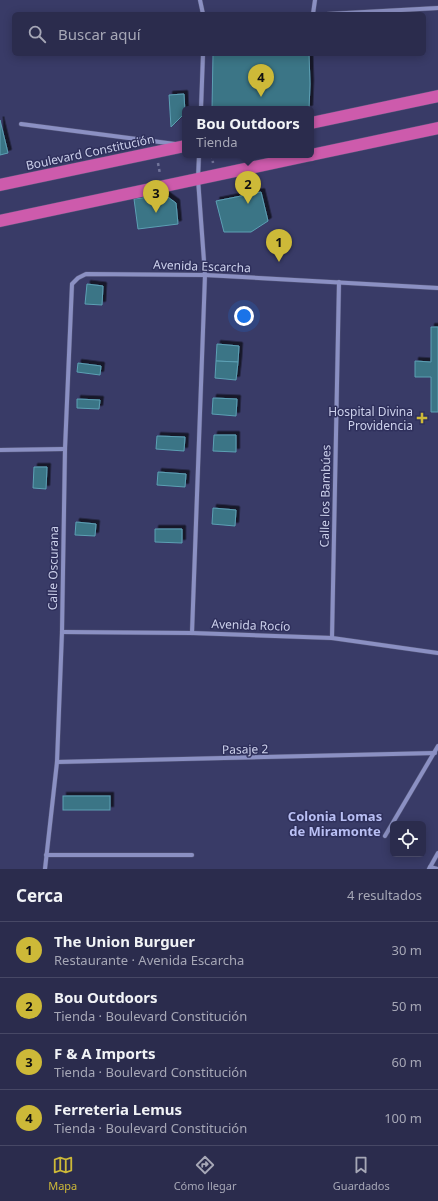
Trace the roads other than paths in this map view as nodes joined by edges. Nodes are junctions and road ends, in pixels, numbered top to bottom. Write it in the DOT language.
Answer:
graph roads {
  1 [pos="200,0"];
  2 [pos="315,0"];
  3 [pos="438,8"];
  4 [pos="203,12"];
  5 [pos="313,12"];
  6 [pos="365,12"];
  7 [pos="203,56"];
  8 [pos="438,96"];
  9 [pos="201,106"];
  10 [pos="314,121"];
  11 [pos="21,124"];
  12 [pos="438,128"];
  13 [pos="182,146"];
  14 [pos="182,147"];
  15 [pos="314,154"];
  16 [pos="199,158"];
  17 [pos="297,158"];
  18 [pos="198,179"];
  19 [pos="0,185"];
  20 [pos="0,221"];
  21 [pos="86,274"];
  22 [pos="205,275"];
  23 [pos="339,282"];
  24 [pos="438,288"];
  25 [pos="65,449"];
  26 [pos="0,450"];
  27 [pos="62,632"];
  28 [pos="192,633"];
  29 [pos="332,638"];
  30 [pos="438,653"];
  31 [pos="438,746"];
  32 [pos="434,753"];
  33 [pos="57,762"];
  34 [pos="385,836"];
  35 [pos="438,853"];
  36 [pos="46,855"];
  37 [pos="192,855"];
  38 [pos="429,868"];
  39 [pos="438,868"];
  40 [pos="45,869"];
  1 -- 4 [label="street"];
  2 -- 5 [label="street"];
  3 -- 6 [label="street"];
  7 -- 9 [label="street"];
  8 -- 10 [label="highway"];
  11 -- 13 [label="street"];
  12 -- 15 [label="highway"];
  14 -- 19 [label="highway, Boulevard Constitución"];
  16 -- 18 [label="street"];
  17 -- 18 [label="highway"];
  18 -- 20 [label="highway"];
  18 -- 22 [label="street"];
  21 -- 22 [label="street, Avenida Escarcha"];
  21 -- 25 [label="street, Calle Oscurana"];
  22 -- 23 [label="street, Avenida Escarcha"];
  22 -- 28 [label="street"];
  23 -- 24 [label="street, Avenida Escarcha"];
  23 -- 29 [label="street, Calle los Bambúes"];
  25 -- 26 [label="street"];
  25 -- 27 [label="street, Calle Oscurana"];
  27 -- 28 [label="street, Avenida Rocío"];
  27 -- 33 [label="street, Calle Oscurana"];
  28 -- 29 [label="street, Avenida Rocío"];
  29 -- 30 [label="street, Avenida Rocío"];
  31 -- 32 [label="street"];
  32 -- 33 [label="street, Pasaje 2"];
  32 -- 34 [label="street"];
  33 -- 36 [label="street, Calle Oscurana"];
  35 -- 38 [label="street"];
  36 -- 37 [label="street"];
  36 -- 40 [label="street, Calle Oscurana"];
  38 -- 39 [label="street"];
}
